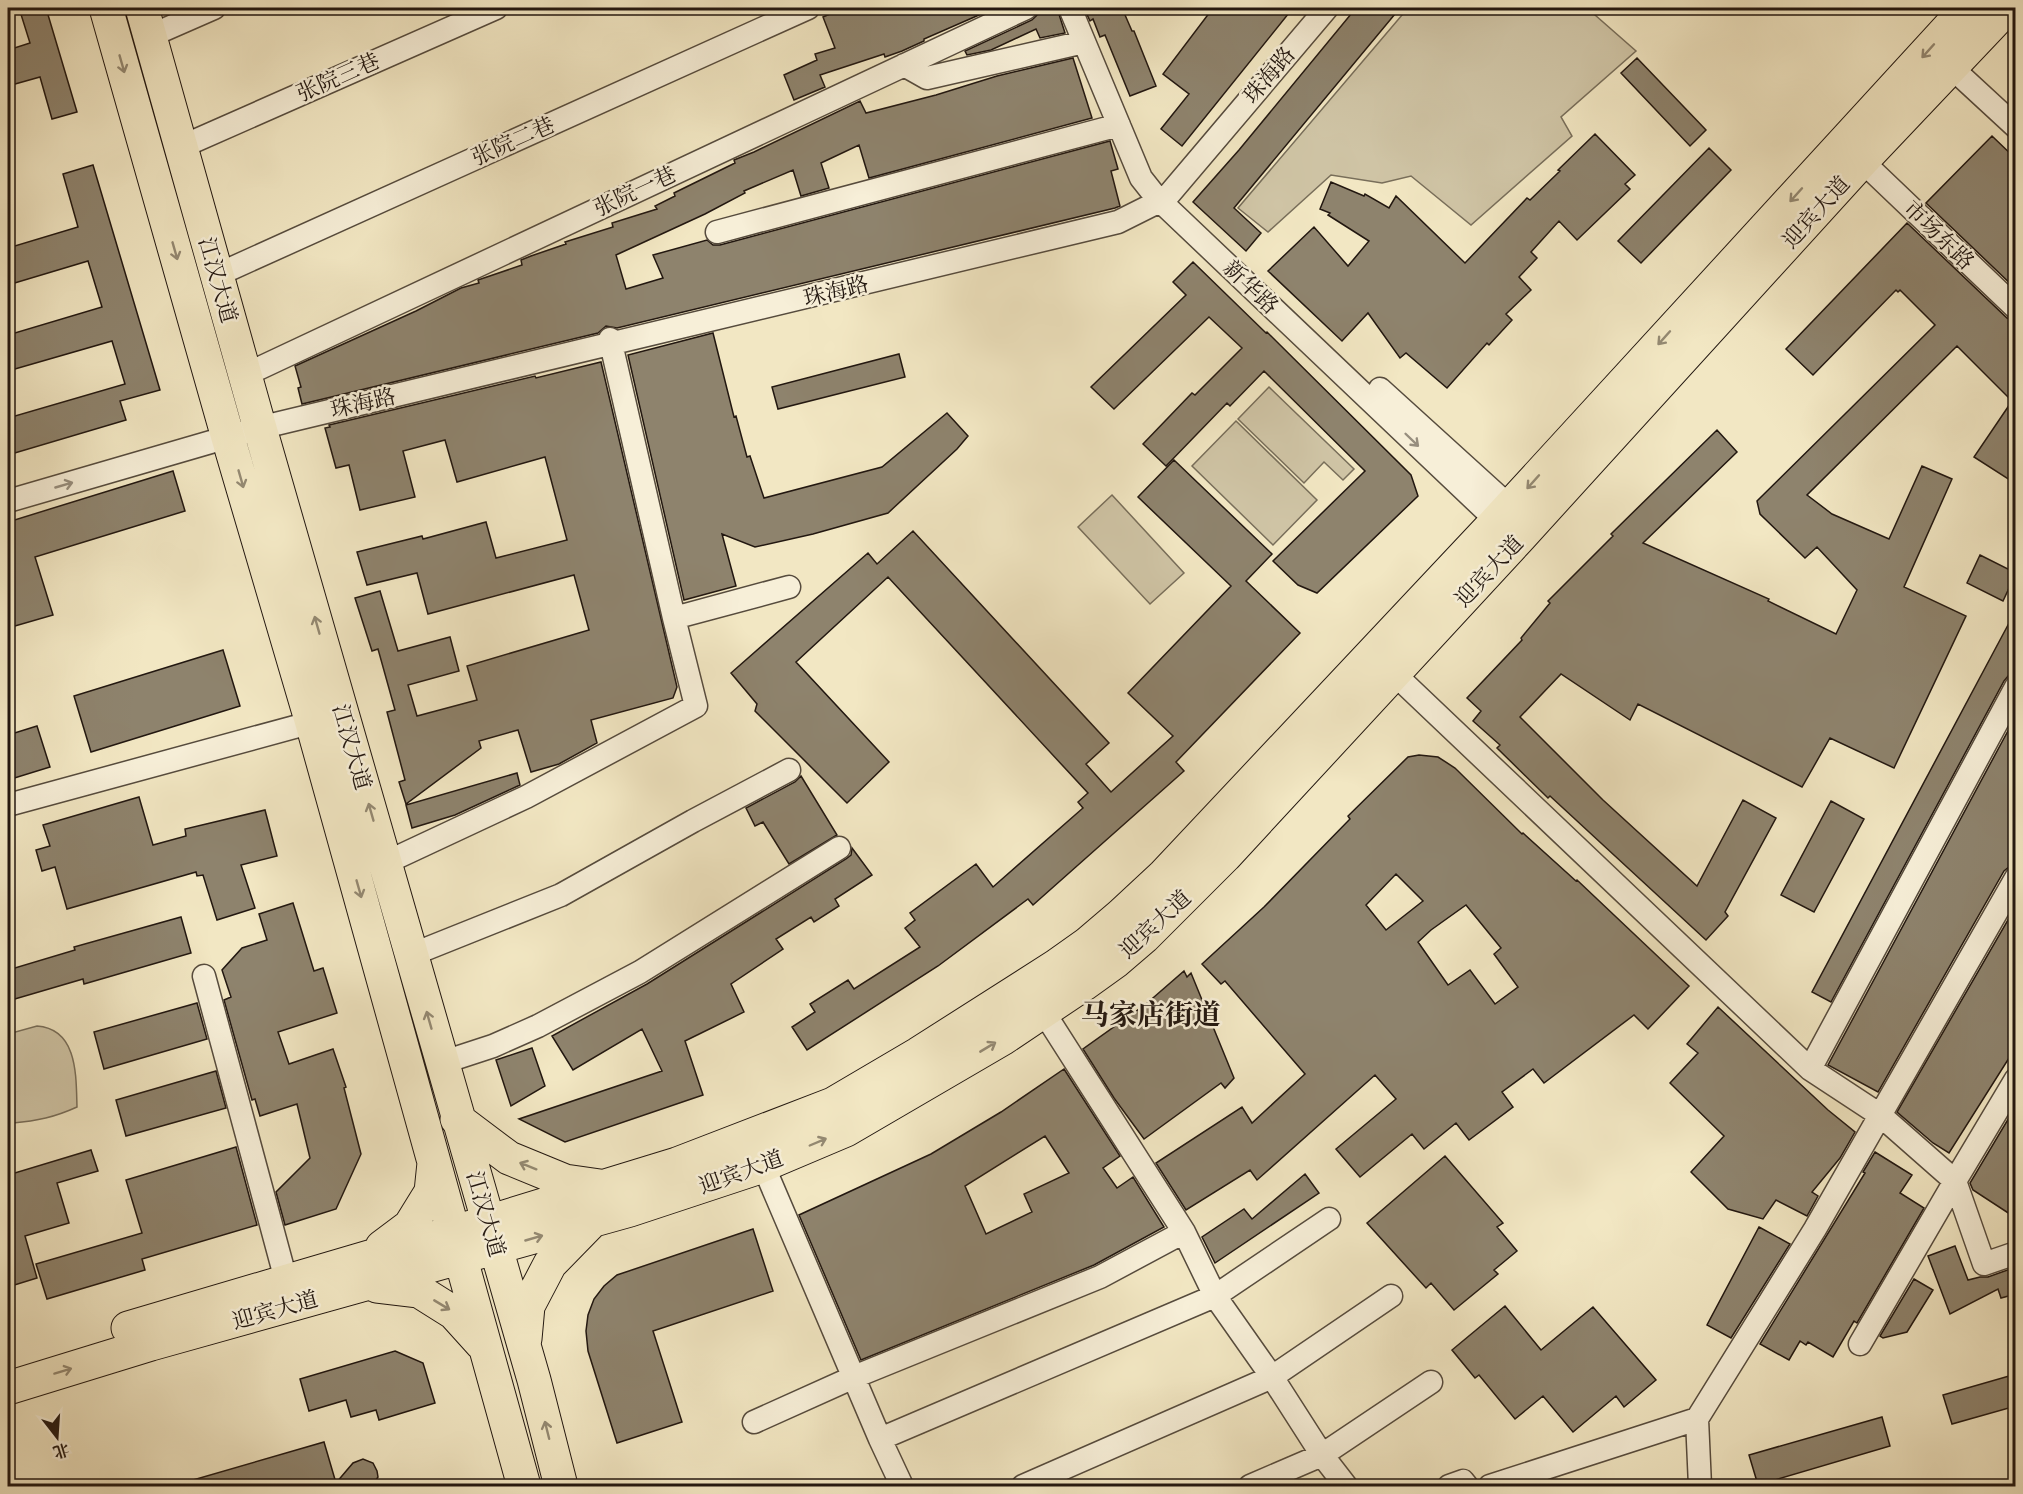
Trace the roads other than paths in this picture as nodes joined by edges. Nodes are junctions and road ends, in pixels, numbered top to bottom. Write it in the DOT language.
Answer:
graph roads {
  1 [pos="106,8"];
  2 [pos="214,8"];
  3 [pos="496,8"];
  4 [pos="795,8"];
  5 [pos="808,8"];
  6 [pos="1012,8"];
  7 [pos="1026,8"];
  8 [pos="1070,8"];
  9 [pos="1083,8"];
  10 [pos="1318,8"];
  11 [pos="1326,8"];
  12 [pos="1967,8"];
  13 [pos="2007,8"];
  14 [pos="146,22"];
  15 [pos="1084,42"];
  16 [pos="904,65"];
  17 [pos="1951,67"];
  18 [pos="1119,125"];
  19 [pos="2016,128"];
  20 [pos="181,147"];
  21 [pos="1862,161"];
  22 [pos="1162,196"];
  23 [pos="717,232"];
  24 [pos="216,272"];
  25 [pos="2016,308"];
  26 [pos="611,342"];
  27 [pos="244,372"];
  28 [pos="259,425"];
  29 [pos="228,438"];
  30 [pos="8,501"];
  31 [pos="1504,514"];
  32 [pos="789,587"];
  33 [pos="674,618"];
  34 [pos="1383,664"];
  35 [pos="317,682"];
  36 [pos="2016,687"];
  37 [pos="328,718"];
  38 [pos="340,762"];
  39 [pos="789,770"];
  40 [pos="8,805"];
  41 [pos="839,848"];
  42 [pos="385,863"];
  43 [pos="2016,878"];
  44 [pos="411,955"];
  45 [pos="204,976"];
  46 [pos="1043,1011"];
  47 [pos="441,1063"];
  48 [pos="1810,1069"];
  49 [pos="2016,1079"];
  50 [pos="1880,1115"];
  51 [pos="457,1119"];
  52 [pos="434,1161"];
  53 [pos="763,1165"];
  54 [pos="1955,1181"];
  55 [pos="604,1186"];
  56 [pos="1329,1219"];
  57 [pos="592,1221"];
  58 [pos="1184,1232"];
  59 [pos="492,1235"];
  60 [pos="457,1244"];
  61 [pos="2016,1253"];
  62 [pos="369,1270"];
  63 [pos="286,1280"];
  64 [pos="1215,1296"];
  65 [pos="1391,1296"];
  66 [pos="1860,1344"];
  67 [pos="524,1347"];
  68 [pos="486,1348"];
  69 [pos="8,1365"];
  70 [pos="854,1377"];
  71 [pos="1272,1377"];
  72 [pos="1431,1382"];
  73 [pos="8,1388"];
  74 [pos="1697,1419"];
  75 [pos="754,1422"];
  76 [pos="880,1439"];
  77 [pos="1323,1455"];
  78 [pos="524,1486"];
  79 [pos="561,1486"];
  80 [pos="902,1486"];
  81 [pos="1023,1486"];
  82 [pos="1250,1486"];
  83 [pos="1346,1486"];
  84 [pos="1449,1486"];
  85 [pos="1467,1486"];
  86 [pos="1490,1486"];
  87 [pos="1700,1486"];
  1 -- 29 [label="main road, 江汉大道, one-way"];
  2 -- 14 [label="street"];
  3 -- 20 [label="street, 张院三巷"];
  4 -- 24 [label="street, 张院二巷"];
  5 -- 24 [label="street, 张院二巷"];
  6 -- 27 [label="street, 张院一巷"];
  7 -- 16 [label="street, 张院一巷"];
  8 -- 15 [label="street, 新华路"];
  9 -- 22 [label="street, 新华路"];
  10 -- 22 [label="street, 珠海路"];
  11 -- 22 [label="street, 珠海路"];
  12 -- 31 [label="main road, 迎宾大道, one-way"];
  13 -- 17 [label="main road, 迎宾大道"];
  14 -- 20 [label="main road, 江汉大道"];
  15 -- 16 [label="street"];
  15 -- 18 [label="street, 新华路"];
  16 -- 27 [label="street, 张院一巷"];
  17 -- 19 [label="street"];
  17 -- 21 [label="main road, 迎宾大道"];
  18 -- 22 [label="street, 新华路"];
  18 -- 23 [label="street"];
  20 -- 24 [label="main road, 江汉大道"];
  21 -- 25 [label="street, 市场东路"];
  21 -- 34 [label="main road, 迎宾大道"];
  22 -- 26 [label="street, 珠海路"];
  22 -- 31 [label="street, 新华路"];
  24 -- 27 [label="main road, 江汉大道"];
  26 -- 28 [label="street, 珠海路"];
  26 -- 33 [label="street"];
  27 -- 28 [label="main road, 江汉大道"];
  28 -- 29 [label="street, 珠海路"];
  35 -- 28 [label="main road, 江汉大道, one-way"];
  30 -- 29 [label="street, 珠海路, one-way"];
  29 -- 35 [label="main road, 江汉大道, one-way"];
  31 -- 34 [label="main road, 迎宾大道"];
  32 -- 33 [label="street"];
  33 -- 42 [label="street"];
  34 -- 46 [label="main road, 迎宾大道"];
  34 -- 48 [label="street"];
  34 -- 55 [label="main road, 迎宾大道"];
  35 -- 37 [label="main road, 江汉大道"];
  36 -- 48 [label="street"];
  37 -- 38 [label="main road, 江汉大道"];
  37 -- 40 [label="street"];
  42 -- 38 [label="main road, 江汉大道, one-way"];
  38 -- 52 [label="main road, 江汉大道, one-way"];
  39 -- 44 [label="street"];
  41 -- 47 [label="street"];
  42 -- 44 [label="main road, 江汉大道"];
  43 -- 50 [label="street"];
  47 -- 44 [label="main road, 江汉大道, one-way"];
  45 -- 63 [label="street"];
  53 -- 46 [label="main road, 迎宾大道, one-way"];
  46 -- 58 [label="street"];
  47 -- 51 [label="main road, 江汉大道"];
  48 -- 50 [label="street"];
  49 -- 54 [label="street"];
  50 -- 54 [label="street"];
  50 -- 74 [label="street"];
  55 -- 51 [label="main road, one-way"];
  51 -- 59 [label="main road, 江汉大道"];
  52 -- 60 [label="main road, 江汉大道"];
  52 -- 62 [label="main road"];
  53 -- 57 [label="main road, 迎宾大道"];
  53 -- 70 [label="street"];
  54 -- 61 [label="street"];
  54 -- 66 [label="street"];
  55 -- 59 [label="main road, 迎宾大道"];
  56 -- 64 [label="street"];
  59 -- 57 [label="main road, 迎宾大道, one-way"];
  57 -- 67 [label="main road"];
  58 -- 64 [label="street"];
  58 -- 70 [label="street"];
  59 -- 60 [label="main road, 迎宾大道"];
  59 -- 67 [label="main road, 江汉大道"];
  60 -- 62 [label="main road, 迎宾大道"];
  60 -- 68 [label="main road, 江汉大道"];
  62 -- 63 [label="main road, 迎宾大道"];
  62 -- 68 [label="main road, one-way"];
  73 -- 62 [label="main road, 迎宾大道, one-way"];
  63 -- 69 [label="main road, 迎宾大道"];
  64 -- 71 [label="street"];
  64 -- 76 [label="street"];
  65 -- 71 [label="street"];
  79 -- 67 [label="main road, 江汉大道, one-way"];
  68 -- 78 [label="main road, 江汉大道"];
  70 -- 75 [label="street"];
  70 -- 76 [label="street"];
  71 -- 77 [label="street"];
  71 -- 81 [label="street"];
  72 -- 77 [label="street"];
  74 -- 86 [label="street"];
  74 -- 87 [label="street"];
  76 -- 80 [label="street"];
  77 -- 82 [label="street"];
  77 -- 83 [label="street"];
  84 -- 85 [label="street"];
}
